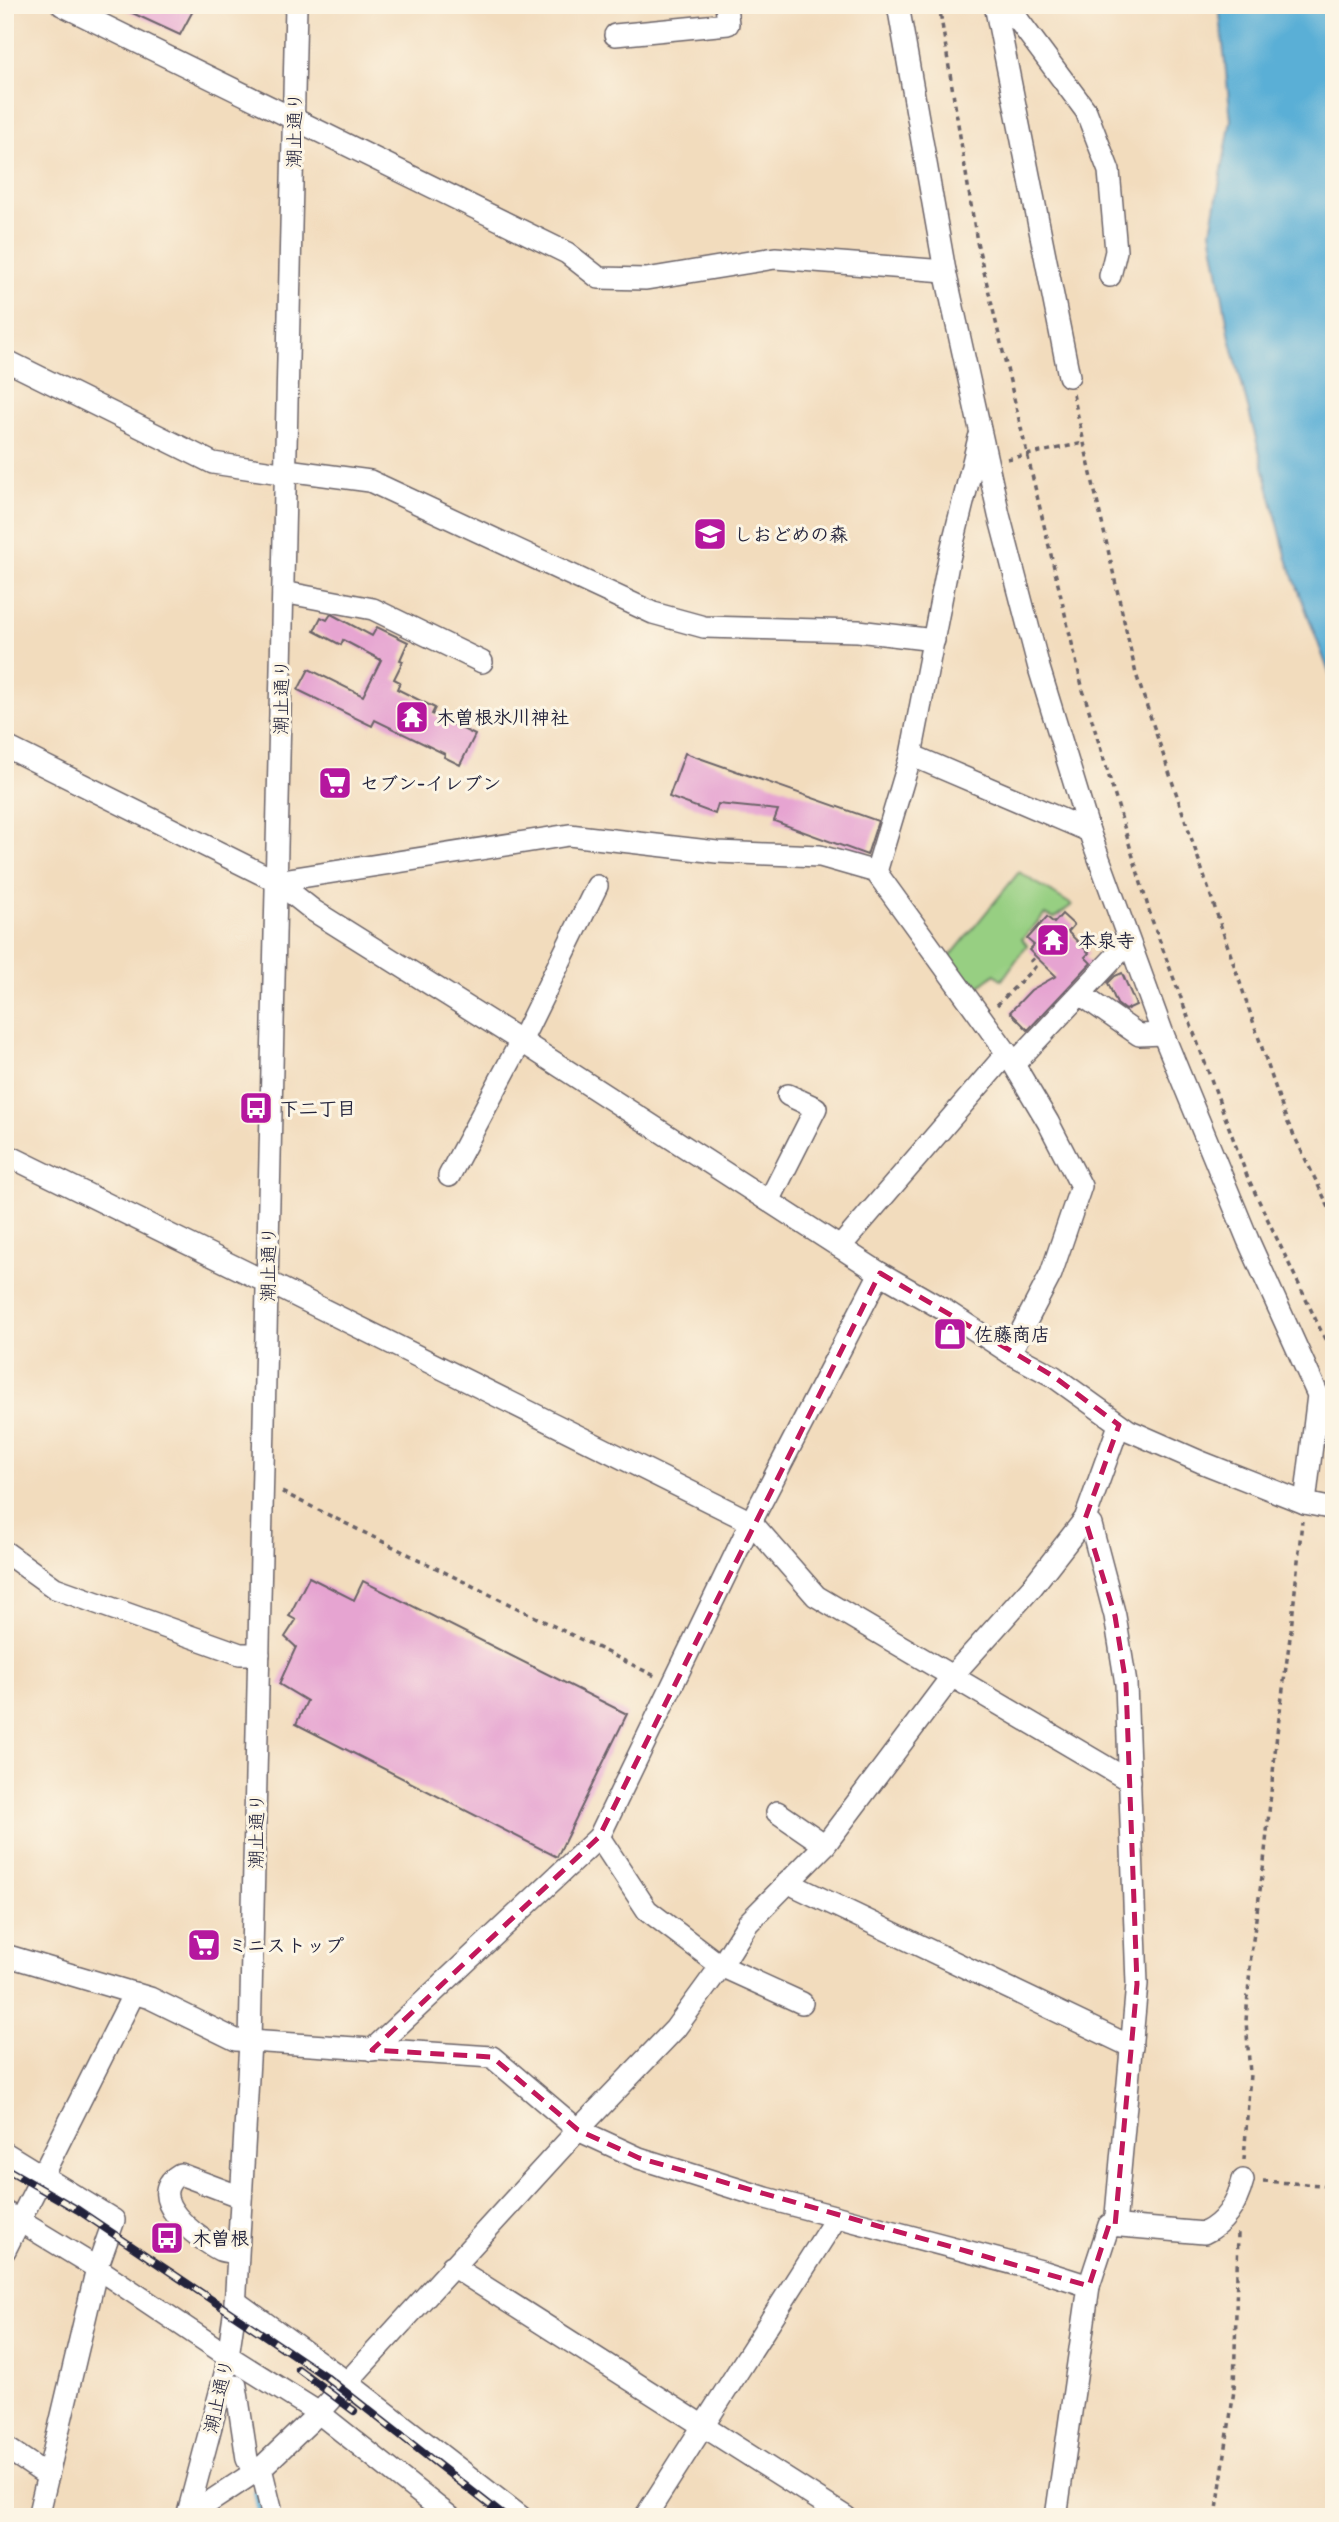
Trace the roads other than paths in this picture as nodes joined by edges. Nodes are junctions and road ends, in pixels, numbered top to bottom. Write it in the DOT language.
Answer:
graph roads {
  1 [pos="62,5"];
  2 [pos="296,5"];
  3 [pos="726,5"];
  4 [pos="898,5"];
  5 [pos="995,5"];
  6 [pos="1007,5"];
  7 [pos="615,35"];
  8 [pos="294,119"];
  9 [pos="946,271"];
  10 [pos="1110,276"];
  11 [pos="5,360"];
  12 [pos="1069,376"];
  13 [pos="981,433"];
  14 [pos="287,472"];
  15 [pos="283,592"];
  16 [pos="933,640"];
  17 [pos="482,662"];
  18 [pos="5,746"];
  19 [pos="911,755"];
  20 [pos="1089,831"];
  21 [pos="876,872"];
  22 [pos="276,881"];
  23 [pos="597,886"];
  24 [pos="1128,943"];
  25 [pos="1080,994"];
  26 [pos="1163,1034"];
  27 [pos="521,1041"];
  28 [pos="1011,1059"];
  29 [pos="788,1094"];
  30 [pos="5,1154"];
  31 [pos="449,1176"];
  32 [pos="769,1201"];
  33 [pos="840,1247"];
  34 [pos="880,1273"];
  35 [pos="268,1283"];
  36 [pos="1010,1353"];
  37 [pos="1318,1395"];
  38 [pos="1334,1421"];
  39 [pos="1119,1425"];
  40 [pos="1305,1503"];
  41 [pos="1334,1509"];
  42 [pos="1085,1519"];
  43 [pos="751,1522"];
  44 [pos="5,1552"];
  45 [pos="259,1654"];
  46 [pos="952,1676"];
  47 [pos="1130,1781"];
  48 [pos="777,1812"];
  49 [pos="599,1837"];
  50 [pos="825,1845"];
  51 [pos="789,1880"];
  52 [pos="5,1955"];
  53 [pos="721,1966"];
  54 [pos="134,1993"];
  55 [pos="802,2003"];
  56 [pos="250,2042"];
  57 [pos="1132,2048"];
  58 [pos="372,2050"];
  59 [pos="578,2130"];
  60 [pos="5,2153"];
  61 [pos="43,2177"];
  62 [pos="1243,2180"];
  63 [pos="241,2197"];
  64 [pos="12,2215"];
  65 [pos="836,2218"];
  66 [pos="1115,2226"];
  67 [pos="5,2250"];
  68 [pos="237,2253"];
  69 [pos="452,2266"];
  70 [pos="97,2268"];
  71 [pos="1089,2286"];
  72 [pos="235,2301"];
  73 [pos="228,2356"];
  74 [pos="348,2383"];
  75 [pos="236,2386"];
  76 [pos="319,2413"];
  77 [pos="704,2425"];
  78 [pos="5,2446"];
  79 [pos="258,2471"];
  80 [pos="48,2476"];
  81 [pos="190,2509"];
  82 [pos="38,2517"];
  83 [pos="273,2517"];
  84 [pos="450,2517"];
  85 [pos="522,2517"];
  86 [pos="645,2517"];
  87 [pos="846,2517"];
  88 [pos="1056,2517"];
  1 -- 8 [label="street"];
  2 -- 8 [label="street, 潮止通り"];
  3 -- 7 [label="street"];
  4 -- 9 [label="street"];
  5 -- 12 [label="street"];
  6 -- 10 [label="street"];
  8 -- 9 [label="street"];
  8 -- 14 [label="street, 潮止通り"];
  9 -- 13 [label="street"];
  11 -- 14 [label="street"];
  13 -- 16 [label="street"];
  13 -- 20 [label="street"];
  14 -- 15 [label="street, 潮止通り"];
  14 -- 16 [label="street"];
  15 -- 17 [label="street"];
  15 -- 22 [label="street, 潮止通り"];
  16 -- 19 [label="street"];
  18 -- 22 [label="street"];
  19 -- 20 [label="street"];
  19 -- 21 [label="street"];
  20 -- 24 [label="street"];
  21 -- 22 [label="street"];
  21 -- 28 [label="street"];
  22 -- 27 [label="street"];
  22 -- 35 [label="street, 潮止通り"];
  23 -- 27 [label="street"];
  24 -- 25 [label="street"];
  24 -- 26 [label="street"];
  25 -- 26 [label="street"];
  25 -- 28 [label="street"];
  26 -- 37 [label="street"];
  27 -- 31 [label="street"];
  27 -- 32 [label="street"];
  28 -- 33 [label="street"];
  28 -- 36 [label="street"];
  29 -- 32 [label="street"];
  30 -- 35 [label="street"];
  32 -- 33 [label="street"];
  33 -- 34 [label="street"];
  34 -- 36 [label="street"];
  34 -- 43 [label="street"];
  35 -- 43 [label="street"];
  35 -- 45 [label="street, 潮止通り"];
  36 -- 39 [label="street"];
  37 -- 38 [label="street"];
  37 -- 40 [label="street"];
  39 -- 40 [label="street"];
  39 -- 42 [label="street"];
  40 -- 41 [label="street"];
  42 -- 46 [label="street"];
  42 -- 47 [label="street"];
  43 -- 46 [label="street"];
  43 -- 49 [label="street"];
  44 -- 45 [label="street"];
  45 -- 56 [label="street, 潮止通り"];
  46 -- 47 [label="street"];
  46 -- 50 [label="street"];
  47 -- 57 [label="street"];
  48 -- 50 [label="street"];
  49 -- 53 [label="street"];
  49 -- 58 [label="street"];
  50 -- 51 [label="street"];
  51 -- 53 [label="street"];
  51 -- 57 [label="street"];
  52 -- 54 [label="street"];
  53 -- 55 [label="street"];
  53 -- 59 [label="street"];
  54 -- 56 [label="street"];
  54 -- 61 [label="street"];
  56 -- 58 [label="street"];
  56 -- 63 [label="street, 潮止通り"];
  57 -- 66 [label="street"];
  58 -- 59 [label="street"];
  59 -- 65 [label="street"];
  59 -- 69 [label="street"];
  60 -- 61 [label="street"];
  61 -- 64 [label="street"];
  61 -- 70 [label="street"];
  62 -- 66 [label="street"];
  63 -- 68 [label="street, 潮止通り"];
  63 -- 68 [label="street"];
  64 -- 67 [label="street"];
  64 -- 70 [label="street"];
  65 -- 71 [label="street"];
  65 -- 77 [label="street"];
  66 -- 71 [label="street"];
  68 -- 72 [label="street, 潮止通り"];
  69 -- 74 [label="street"];
  69 -- 77 [label="street"];
  70 -- 73 [label="street"];
  70 -- 80 [label="street"];
  71 -- 88 [label="street"];
  72 -- 73 [label="street, 潮止通り"];
  72 -- 74 [label="street"];
  73 -- 76 [label="street"];
  73 -- 81 [label="street, 潮止通り"];
  74 -- 76 [label="street"];
  74 -- 85 [label="street"];
  75 -- 79 [label="street"];
  76 -- 79 [label="street"];
  76 -- 84 [label="street"];
  77 -- 86 [label="street"];
  77 -- 87 [label="street"];
  78 -- 80 [label="street"];
  79 -- 81 [label="street"];
  79 -- 83 [label="street"];
  80 -- 82 [label="street"];
}
